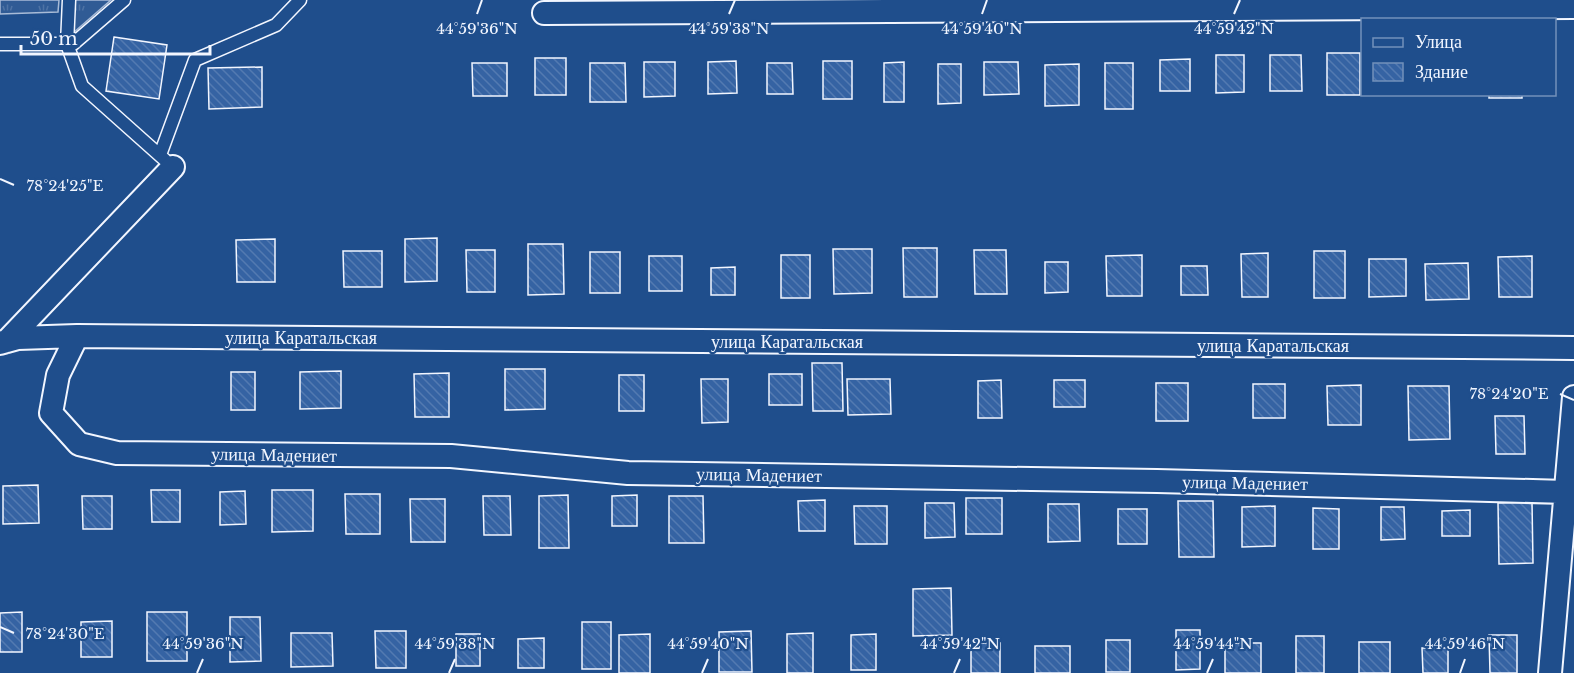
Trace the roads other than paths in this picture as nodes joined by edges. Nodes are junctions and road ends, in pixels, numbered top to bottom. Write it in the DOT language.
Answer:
graph roads {
  1 [pos="69,0"];
  2 [pos="124,0"];
  3 [pos="300,0"];
  4 [pos="1574,7"];
  5 [pos="544,13"];
  6 [pos="0,44"];
  7 [pos="67,44"];
  8 [pos="166,161"];
  9 [pos="77,336"];
  10 [pos="4,342"];
  11 [pos="1574,348"];
  12 [pos="1574,397"];
  13 [pos="1566,492"];
  14 [pos="1550,673"];
  1 -- 7 [label="lane"];
  2 -- 7 [label="lane"];
  3 -- 8 [label="lane"];
  4 -- 5 [label="street"];
  6 -- 7 [label="lane"];
  7 -- 8 [label="lane"];
  8 -- 10 [label="street"];
  9 -- 10 [label="street, улица Каратальская"];
  9 -- 11 [label="street, улица Каратальская"];
  9 -- 13 [label="street, улица Мадениет"];
  12 -- 13 [label="street"];
  13 -- 14 [label="street"];
}
